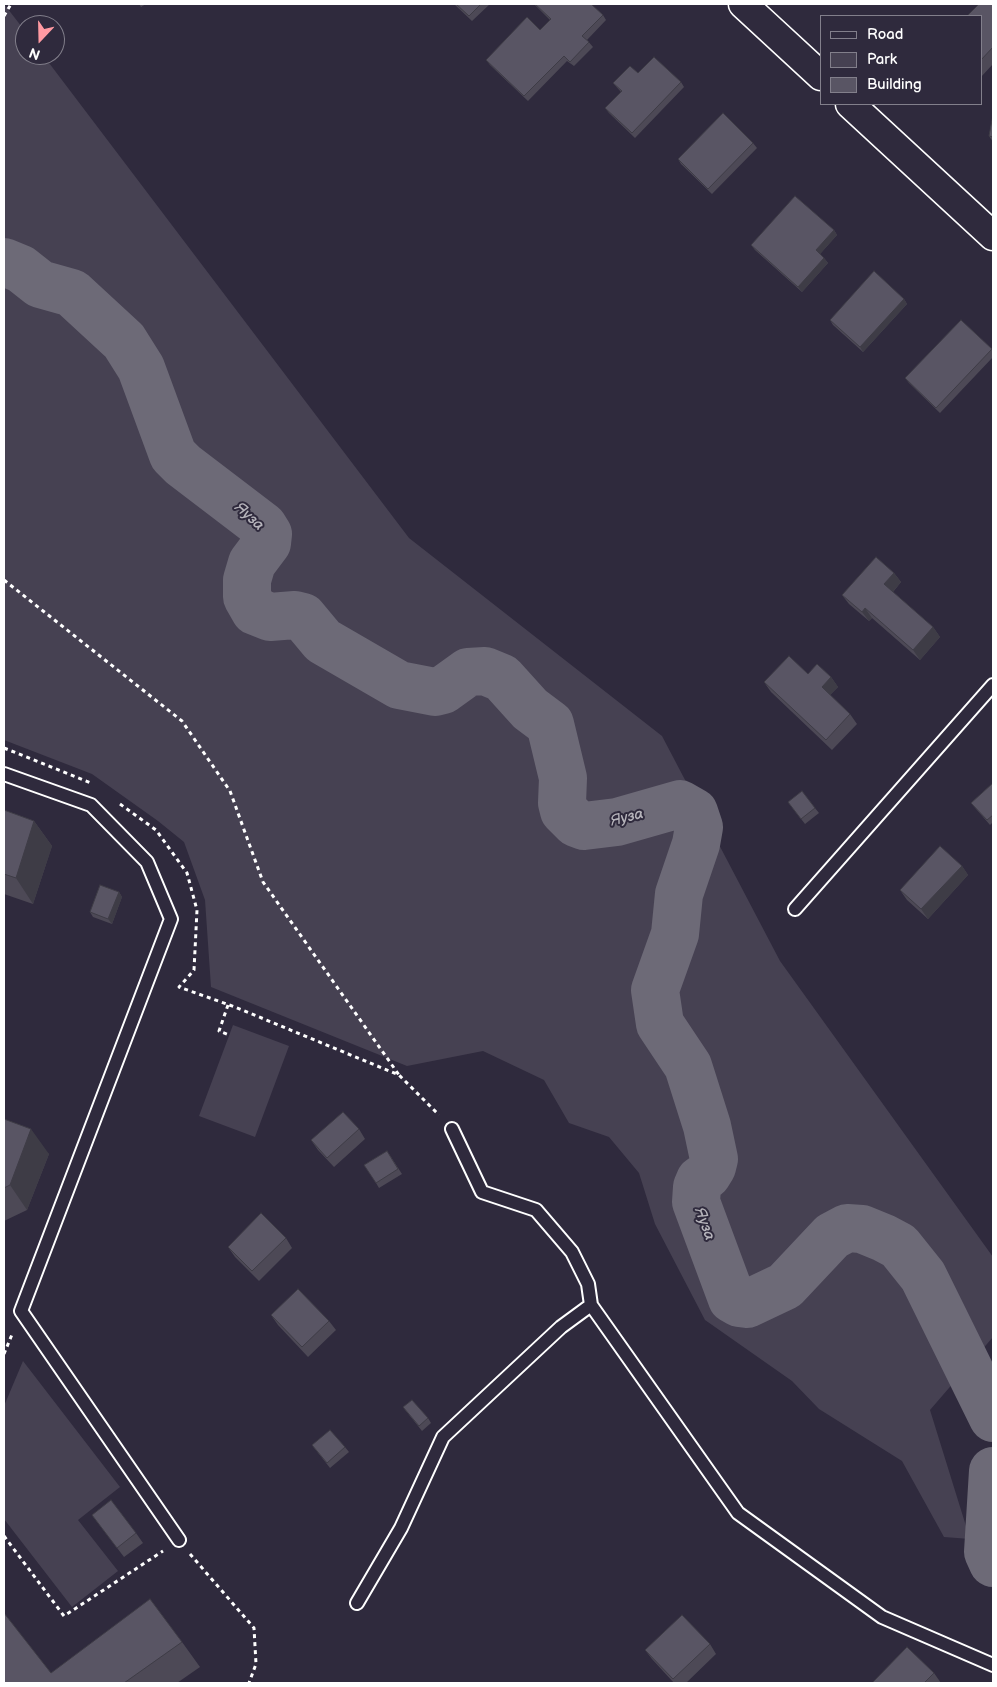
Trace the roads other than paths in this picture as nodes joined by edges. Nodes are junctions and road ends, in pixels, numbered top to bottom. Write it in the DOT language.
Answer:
graph roads {
  1 [pos="742,4"];
  2 [pos="820,75"];
  3 [pos="851,105"];
  4 [pos="993,236"];
  5 [pos="993,685"];
  6 [pos="4,774"];
  7 [pos="795,910"];
  8 [pos="452,1128"];
  9 [pos="591,1305"];
  10 [pos="179,1540"];
  11 [pos="357,1603"];
  12 [pos="993,1665"];
  1 -- 2 [label="street"];
  3 -- 4 [label="street"];
  5 -- 7 [label="lane"];
  6 -- 10 [label="lane"];
  8 -- 9 [label="lane"];
  9 -- 11 [label="lane"];
  9 -- 12 [label="lane"];
}
